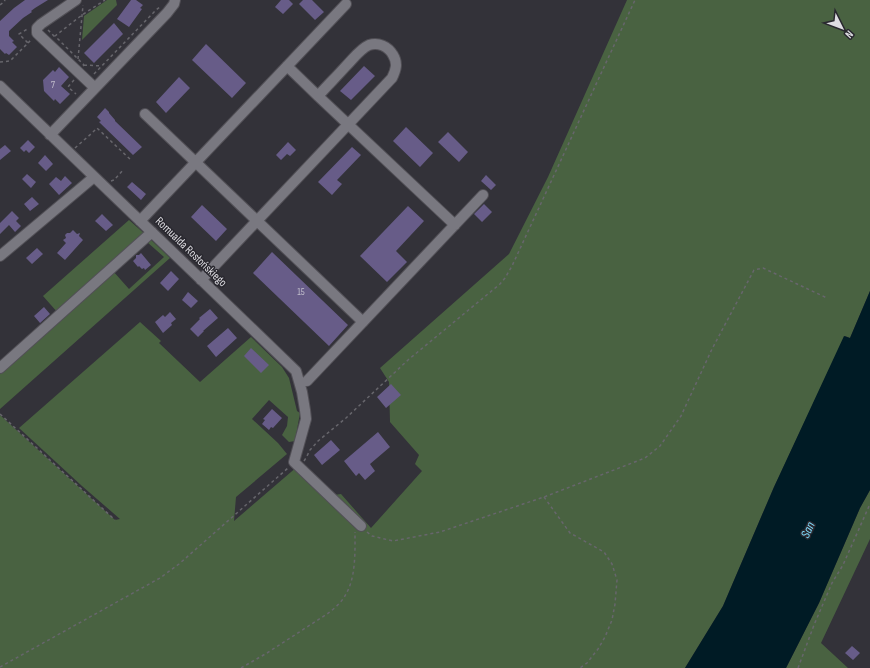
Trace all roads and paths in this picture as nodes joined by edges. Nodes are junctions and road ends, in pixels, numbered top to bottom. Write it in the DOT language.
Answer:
graph roads {
  1 [pos="5,0"];
  2 [pos="105,0"];
  3 [pos="175,0"];
  4 [pos="635,0"];
  5 [pos="80,3"];
  6 [pos="346,4"];
  7 [pos="0,5"];
  8 [pos="163,6"];
  9 [pos="82,15"];
  10 [pos="78,58"];
  11 [pos="102,66"];
  12 [pos="287,66"];
  13 [pos="80,71"];
  14 [pos="91,84"];
  15 [pos="0,86"];
  16 [pos="318,96"];
  17 [pos="80,98"];
  18 [pos="145,114"];
  19 [pos="348,124"];
  20 [pos="50,135"];
  21 [pos="77,152"];
  22 [pos="132,161"];
  23 [pos="196,162"];
  24 [pos="124,169"];
  25 [pos="94,178"];
  26 [pos="109,181"];
  27 [pos="483,195"];
  28 [pos="257,220"];
  29 [pos="140,221"];
  30 [pos="455,225"];
  31 [pos="152,232"];
  32 [pos="0,256"];
  33 [pos="201,280"];
  34 [pos="827,298"];
  35 [pos="363,322"];
  36 [pos="0,368"];
  37 [pos="307,381"];
  38 [pos="0,414"];
  39 [pos="296,464"];
  40 [pos="544,497"];
  41 [pos="870,504"];
  42 [pos="115,520"];
  43 [pos="358,529"];
  44 [pos="0,667"];
  45 [pos="241,668"];
  46 [pos="580,668"];
  47 [pos="798,668"];
  1 -- 7 [label="path"];
  2 -- 9 [label="path"];
  3 -- 14 [label="street"];
  4 -- 39 [label="path"];
  5 -- 9 [label="path"];
  5 -- 13 [label="street"];
  6 -- 12 [label="street"];
  8 -- 11 [label="path"];
  9 -- 10 [label="path"];
  9 -- 10 [label="path"];
  10 -- 13 [label="path"];
  11 -- 13 [label="path"];
  11 -- 14 [label="path"];
  12 -- 16 [label="street"];
  12 -- 23 [label="street"];
  13 -- 14 [label="street"];
  13 -- 17 [label="path"];
  14 -- 20 [label="street"];
  15 -- 20 [label="street, Romualda Rosłońskiego"];
  16 -- 19 [label="street"];
  16 -- 19 [label="street"];
  18 -- 23 [label="street"];
  19 -- 28 [label="street"];
  19 -- 30 [label="street"];
  20 -- 25 [label="street, Romualda Rosłońskiego"];
  21 -- 22 [label="path"];
  23 -- 28 [label="street"];
  23 -- 29 [label="street"];
  24 -- 26 [label="path"];
  25 -- 29 [label="street, Romualda Rosłońskiego"];
  25 -- 32 [label="street"];
  27 -- 30 [label="street"];
  28 -- 33 [label="street"];
  28 -- 35 [label="street"];
  29 -- 31 [label="street, Romualda Rosłońskiego"];
  30 -- 35 [label="street"];
  31 -- 33 [label="street, Romualda Rosłońskiego"];
  31 -- 36 [label="street"];
  33 -- 39 [label="street, Romualda Rosłońskiego"];
  34 -- 40 [label="path"];
  35 -- 37 [label="street"];
  38 -- 42 [label="path"];
  39 -- 43 [label="street"];
  39 -- 44 [label="path"];
  40 -- 43 [label="path"];
  40 -- 46 [label="path"];
  41 -- 47 [label="path"];
  43 -- 45 [label="path"];
}
